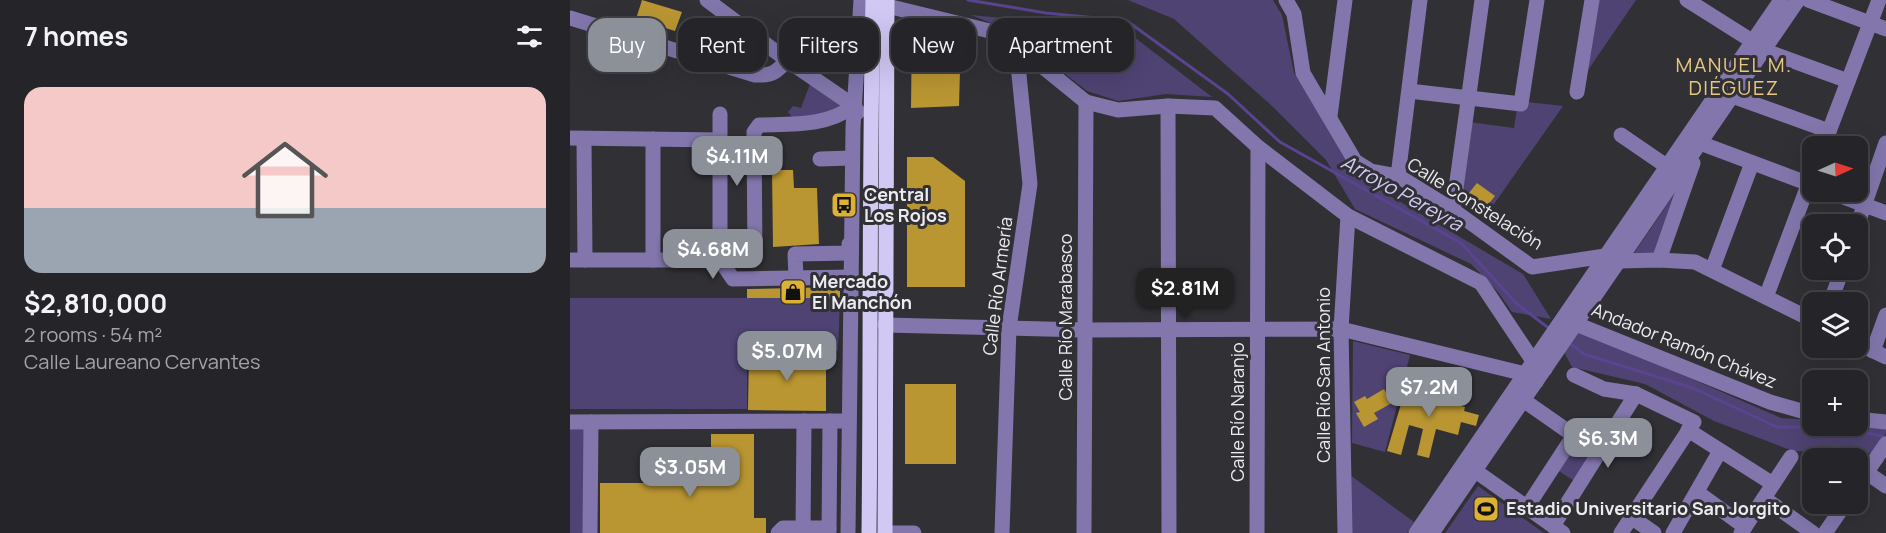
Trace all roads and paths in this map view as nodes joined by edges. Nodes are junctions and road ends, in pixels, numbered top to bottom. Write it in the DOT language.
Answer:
graph roads {
  1 [pos="707,0"];
  2 [pos="861,0"];
  3 [pos="1286,0"];
  4 [pos="1345,0"];
  5 [pos="1420,0"];
  6 [pos="1482,0"];
  7 [pos="1537,0"];
  8 [pos="1592,0"];
  9 [pos="1687,0"];
  10 [pos="1781,0"];
  11 [pos="1798,0"];
  12 [pos="1808,0"];
  13 [pos="1879,0"];
  14 [pos="881,1"];
  15 [pos="1708,5"];
  16 [pos="570,18"];
  17 [pos="1870,23"];
  18 [pos="1886,29"];
  19 [pos="988,30"];
  20 [pos="1758,45"];
  21 [pos="779,54"];
  22 [pos="779,70"];
  23 [pos="804,72"];
  24 [pos="1019,72"];
  25 [pos="1049,72"];
  26 [pos="1848,81"];
  27 [pos="1408,91"];
  28 [pos="1577,92"];
  29 [pos="1732,96"];
  30 [pos="1468,98"];
  31 [pos="1086,102"];
  32 [pos="854,106"];
  33 [pos="1168,106"];
  34 [pos="720,114"];
  35 [pos="1330,116"];
  36 [pos="886,127"];
  37 [pos="853,128"];
  38 [pos="870,128"];
  39 [pos="1829,131"];
  40 [pos="754,132"];
  41 [pos="1621,135"];
  42 [pos="1827,136"];
  43 [pos="577,139"];
  44 [pos="653,139"];
  45 [pos="720,140"];
  46 [pos="1693,140"];
  47 [pos="1886,143"];
  48 [pos="1258,147"];
  49 [pos="850,158"];
  50 [pos="820,159"];
  51 [pos="1752,163"];
  52 [pos="1673,170"];
  53 [pos="1398,176"];
  54 [pos="1802,179"];
  55 [pos="577,193"];
  56 [pos="1803,202"];
  57 [pos="1856,202"];
  58 [pos="1864,205"];
  59 [pos="1453,210"];
  60 [pos="1886,213"];
  61 [pos="1861,214"];
  62 [pos="1348,216"];
  63 [pos="851,252"];
  64 [pos="755,256"];
  65 [pos="1612,259"];
  66 [pos="578,260"];
  67 [pos="653,260"];
  68 [pos="720,260"];
  69 [pos="1659,260"];
  70 [pos="1712,270"];
  71 [pos="846,277"];
  72 [pos="796,278"];
  73 [pos="1766,297"];
  74 [pos="1802,315"];
  75 [pos="1886,315"];
  76 [pos="1570,324"];
  77 [pos="885,325"];
  78 [pos="1008,328"];
  79 [pos="1168,329"];
  80 [pos="1341,329"];
  81 [pos="1085,330"];
  82 [pos="1258,330"];
  83 [pos="1879,354"];
  84 [pos="1535,372"];
  85 [pos="1574,375"];
  86 [pos="1636,394"];
  87 [pos="1523,400"];
  88 [pos="1802,411"];
  89 [pos="1868,420"];
  90 [pos="804,421"];
  91 [pos="830,421"];
  92 [pos="848,421"];
  93 [pos="570,422"];
  94 [pos="591,422"];
  95 [pos="1886,422"];
  96 [pos="1691,426"];
  97 [pos="1574,435"];
  98 [pos="1885,445"];
  99 [pos="1720,451"];
  100 [pos="1599,453"];
  101 [pos="1791,457"];
  102 [pos="1470,467"];
  103 [pos="1868,469"];
  104 [pos="1868,473"];
  105 [pos="1773,484"];
  106 [pos="1886,486"];
  107 [pos="1696,492"];
  108 [pos="1764,498"];
  109 [pos="1527,507"];
  110 [pos="1838,514"];
  111 [pos="1631,517"];
  112 [pos="1558,529"];
  113 [pos="803,530"];
  114 [pos="829,530"];
  115 [pos="1743,530"];
  116 [pos="590,533"];
  117 [pos="778,533"];
  118 [pos="848,533"];
  119 [pos="869,533"];
  120 [pos="885,533"];
  121 [pos="914,533"];
  122 [pos="1002,533"];
  123 [pos="1084,533"];
  124 [pos="1169,533"];
  125 [pos="1257,533"];
  126 [pos="1345,533"];
  127 [pos="1416,533"];
  128 [pos="1432,533"];
  129 [pos="1621,533"];
  130 [pos="1654,533"];
  131 [pos="1673,533"];
  132 [pos="1813,533"];
  133 [pos="1825,533"];
  1 -- 21 [label="street"];
  2 -- 32 [label="street"];
  3 -- 35 [label="street, Calle Constelación"];
  4 -- 35 [label="street"];
  5 -- 27 [label="street"];
  6 -- 30 [label="street"];
  7 -- 30 [label="street"];
  8 -- 28 [label="street"];
  9 -- 15 [label="street"];
  10 -- 20 [label="street"];
  11 -- 20 [label="street"];
  12 -- 17 [label="street"];
  13 -- 17 [label="street"];
  14 -- 19 [label="street"];
  14 -- 36 [label="main road"];
  14 -- 38 [label="main road"];
  15 -- 20 [label="street"];
  16 -- 22 [label="street"];
  17 -- 18 [label="street"];
  17 -- 26 [label="street"];
  20 -- 26 [label="street"];
  20 -- 29 [label="street"];
  20 -- 46 [label="street"];
  23 -- 32 [label="street"];
  24 -- 78 [label="street, Calle Río Armería"];
  25 -- 31 [label="street"];
  26 -- 39 [label="street"];
  27 -- 30 [label="street"];
  27 -- 53 [label="street"];
  29 -- 39 [label="street"];
  29 -- 46 [label="street"];
  30 -- 59 [label="street"];
  31 -- 33 [label="street"];
  31 -- 81 [label="street, Calle Río Marabasco"];
  32 -- 37 [label="street"];
  32 -- 38 [label="street"];
  32 -- 40 [label="street"];
  33 -- 48 [label="street"];
  33 -- 79 [label="street"];
  34 -- 45 [label="street"];
  35 -- 53 [label="street, Calle Constelación"];
  36 -- 38 [label="street"];
  36 -- 77 [label="main road"];
  37 -- 38 [label="street"];
  37 -- 40 [label="street"];
  37 -- 49 [label="street"];
  38 -- 119 [label="main road"];
  39 -- 42 [label="street"];
  40 -- 64 [label="street"];
  41 -- 52 [label="street"];
  43 -- 44 [label="street"];
  43 -- 55 [label="street"];
  44 -- 45 [label="street"];
  44 -- 67 [label="street"];
  45 -- 68 [label="street"];
  46 -- 51 [label="street"];
  46 -- 52 [label="street"];
  46 -- 69 [label="street"];
  47 -- 58 [label="street"];
  48 -- 62 [label="street"];
  48 -- 82 [label="street, Calle Río Naranjo"];
  49 -- 50 [label="street"];
  49 -- 63 [label="street"];
  51 -- 54 [label="street"];
  51 -- 70 [label="street"];
  52 -- 65 [label="street"];
  53 -- 59 [label="street, Calle Constelación"];
  55 -- 66 [label="street"];
  56 -- 73 [label="street"];
  57 -- 58 [label="street"];
  58 -- 60 [label="street"];
  58 -- 61 [label="street"];
  59 -- 65 [label="street, Calle Constelación"];
  62 -- 80 [label="street, Calle Río San Antonio"];
  62 -- 84 [label="street"];
  63 -- 71 [label="street"];
  63 -- 72 [label="street"];
  65 -- 69 [label="street, Calle Constelación"];
  65 -- 76 [label="street"];
  66 -- 67 [label="street"];
  67 -- 68 [label="street"];
  68 -- 72 [label="street"];
  69 -- 70 [label="street, Calle Constelación"];
  70 -- 73 [label="street, Calle Constelación"];
  71 -- 72 [label="street"];
  71 -- 92 [label="street"];
  73 -- 74 [label="street, Calle Constelación"];
  75 -- 83 [label="street"];
  76 -- 84 [label="street"];
  76 -- 88 [label="street, Andador Ramón Chávez"];
  77 -- 78 [label="street"];
  77 -- 120 [label="main road"];
  78 -- 81 [label="street"];
  78 -- 122 [label="street, Calle Río Armería"];
  79 -- 81 [label="street"];
  79 -- 82 [label="street"];
  79 -- 124 [label="street"];
  80 -- 82 [label="street"];
  80 -- 84 [label="street"];
  80 -- 126 [label="street, Calle Río San Antonio"];
  81 -- 123 [label="street, Calle Río Marabasco"];
  82 -- 125 [label="street, Calle Río Naranjo"];
  84 -- 87 [label="street"];
  84 -- 102 [label="street"];
  85 -- 86 [label="street"];
  86 -- 96 [label="street"];
  86 -- 100 [label="street"];
  87 -- 97 [label="street"];
  87 -- 102 [label="street"];
  89 -- 95 [label="street"];
  90 -- 91 [label="street"];
  90 -- 94 [label="street"];
  90 -- 113 [label="street"];
  91 -- 92 [label="street"];
  91 -- 114 [label="street"];
  92 -- 118 [label="street"];
  93 -- 94 [label="street"];
  94 -- 116 [label="street"];
  96 -- 99 [label="street"];
  96 -- 111 [label="street"];
  97 -- 100 [label="street"];
  97 -- 109 [label="street"];
  98 -- 103 [label="street"];
  99 -- 105 [label="street"];
  99 -- 107 [label="street"];
  100 -- 112 [label="street"];
  101 -- 105 [label="street"];
  102 -- 109 [label="street"];
  102 -- 127 [label="street"];
  102 -- 128 [label="street"];
  104 -- 106 [label="street"];
  105 -- 108 [label="street"];
  107 -- 115 [label="street"];
  107 -- 131 [label="street"];
  108 -- 115 [label="street"];
  108 -- 132 [label="street"];
  109 -- 112 [label="street"];
  110 -- 133 [label="street"];
  111 -- 129 [label="street"];
  111 -- 130 [label="street"];
  113 -- 114 [label="street"];
  113 -- 117 [label="street"];
  120 -- 121 [label="street"];
}
